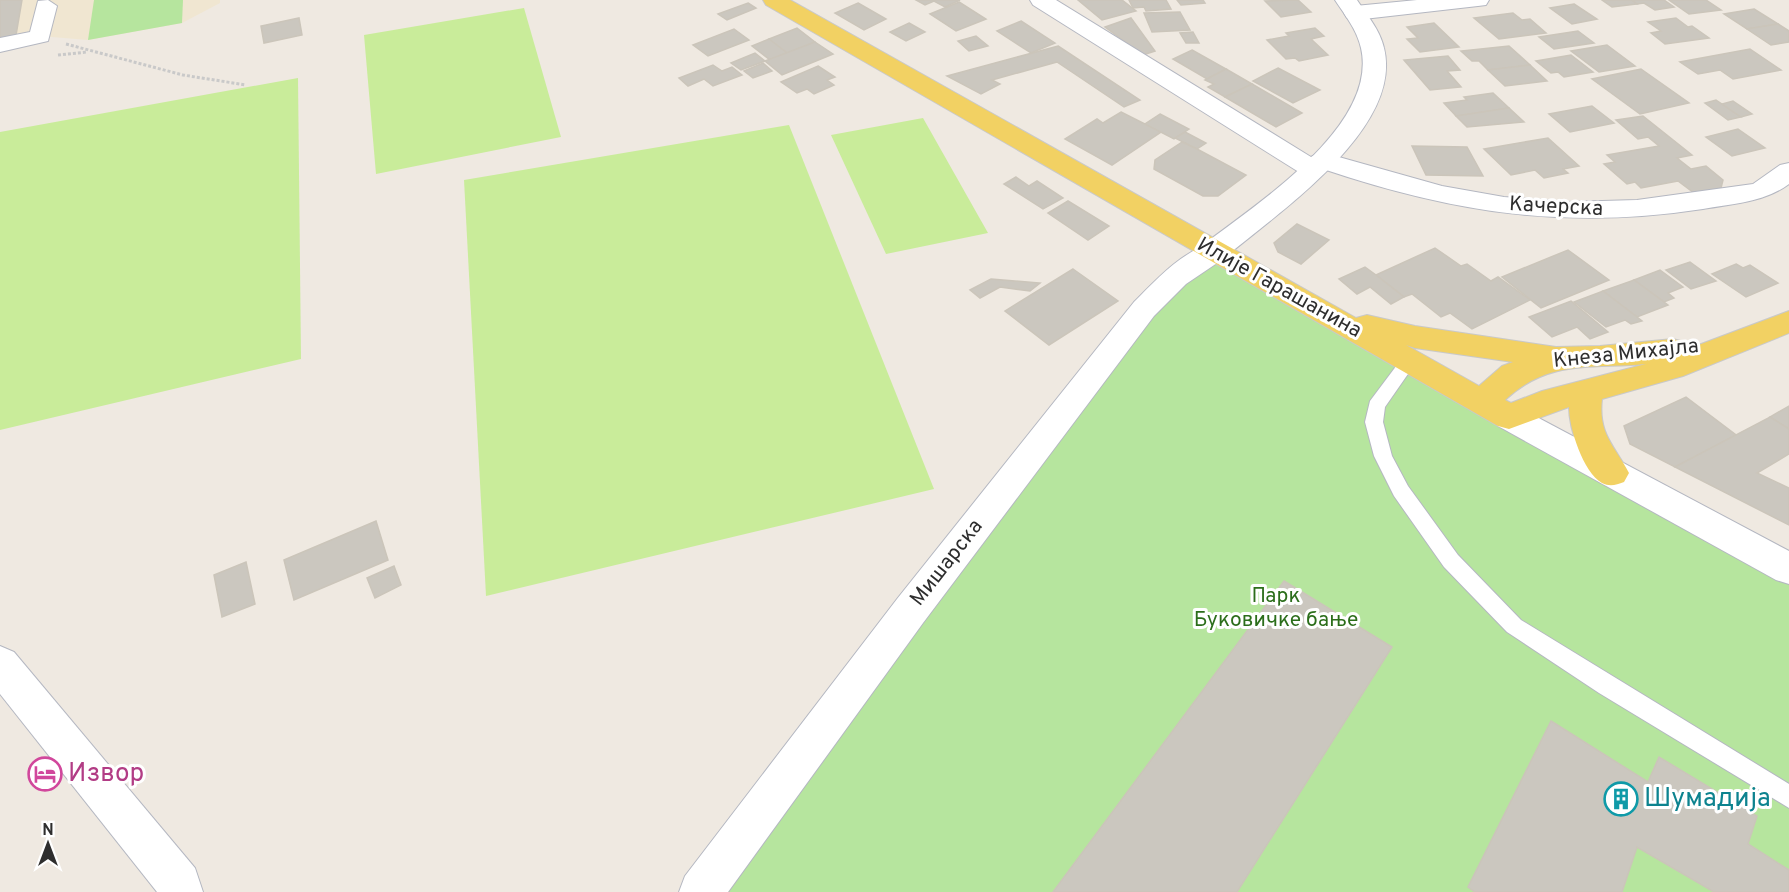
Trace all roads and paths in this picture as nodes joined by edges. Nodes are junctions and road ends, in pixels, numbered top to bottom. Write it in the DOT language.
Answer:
graph roads {
  1 [pos="774,0"];
  2 [pos="1041,0"];
  3 [pos="1478,0"];
  4 [pos="46,6"];
  5 [pos="1350,7"];
  6 [pos="0,45"];
  7 [pos="246,85"];
  8 [pos="1316,164"];
  9 [pos="1789,171"];
  10 [pos="1213,252"];
  11 [pos="1333,317"];
  12 [pos="1789,321"];
  13 [pos="1746,341"];
  14 [pos="1558,357"];
  15 [pos="1409,361"];
  16 [pos="1587,391"];
  17 [pos="1496,409"];
  18 [pos="1612,473"];
  19 [pos="1789,569"];
  20 [pos="0,664"];
  21 [pos="1789,797"];
  22 [pos="181,892"];
  23 [pos="701,892"];
  1 -- 10 [label="main road, Илије Гарашанина"];
  2 -- 8 [label="street, Качерска"];
  3 -- 5 [label="street"];
  4 -- 6 [label="street"];
  4 -- 7 [label="path"];
  5 -- 8 [label="street, Мишарска"];
  8 -- 9 [label="street, Качерска"];
  8 -- 10 [label="street, Мишарска"];
  10 -- 11 [label="main road, Илије Гарашанина"];
  10 -- 23 [label="street, Мишарска"];
  11 -- 14 [label="main road"];
  11 -- 15 [label="main road, Илије Гарашанина"];
  12 -- 13 [label="main road, Кнеза Михајла"];
  13 -- 14 [label="main road, Кнеза Михајла"];
  13 -- 16 [label="main road, Кнеза Михајла"];
  14 -- 17 [label="main road, Кнеза Михајла"];
  15 -- 17 [label="main road, Илије Гарашанина"];
  15 -- 21 [label="lane"];
  16 -- 17 [label="main road, Кнеза Михајла"];
  16 -- 18 [label="main road"];
  17 -- 18 [label="street, Илије Гарашанина"];
  18 -- 19 [label="street, Илије Гарашанина"];
  20 -- 22 [label="street"];
}
